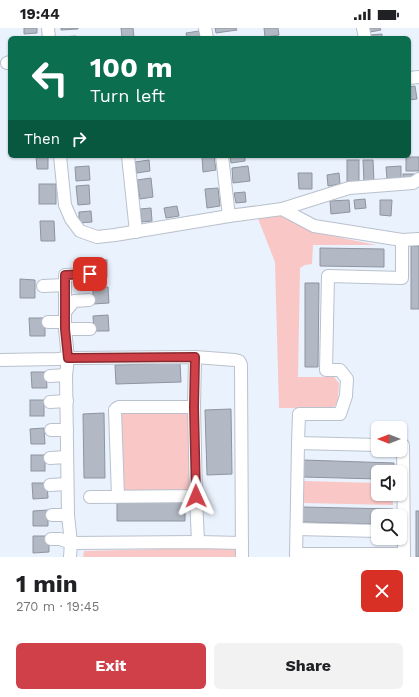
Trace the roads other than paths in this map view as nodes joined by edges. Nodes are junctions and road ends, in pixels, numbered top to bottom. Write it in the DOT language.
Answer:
graph roads {
  1 [pos="60,158"];
  2 [pos="128,158"];
  3 [pos="222,158"];
  4 [pos="419,179"];
  5 [pos="282,209"];
  6 [pos="229,216"];
  7 [pos="136,232"];
  8 [pos="419,239"];
  9 [pos="402,240"];
  10 [pos="90,274"];
  11 [pos="65,280"];
  12 [pos="43,286"];
  13 [pos="89,300"];
  14 [pos="65,321"];
  15 [pos="48,322"];
  16 [pos="90,329"];
  17 [pos="195,357"];
  18 [pos="68,358"];
  19 [pos="0,360"];
  20 [pos="66,375"];
  21 [pos="50,376"];
  22 [pos="66,401"];
  23 [pos="50,402"];
  24 [pos="194,407"];
  25 [pos="51,430"];
  26 [pos="67,430"];
  27 [pos="298,443"];
  28 [pos="371,445"];
  29 [pos="67,457"];
  30 [pos="403,457"];
  31 [pos="50,458"];
  32 [pos="67,484"];
  33 [pos="50,485"];
  34 [pos="118,496"];
  35 [pos="196,496"];
  36 [pos="90,497"];
  37 [pos="402,509"];
  38 [pos="68,515"];
  39 [pos="52,516"];
  40 [pos="297,530"];
  41 [pos="371,531"];
  42 [pos="51,539"];
  43 [pos="198,542"];
  44 [pos="71,543"];
  45 [pos="242,543"];
  46 [pos="403,545"];
  47 [pos="296,556"];
  48 [pos="404,556"];
  49 [pos="70,557"];
  50 [pos="242,557"];
  1 -- 7 [label="street"];
  2 -- 7 [label="street"];
  3 -- 6 [label="street"];
  4 -- 5 [label="street"];
  5 -- 6 [label="street"];
  5 -- 9 [label="street"];
  6 -- 7 [label="street"];
  8 -- 9 [label="street"];
  9 -- 27 [label="street"];
  10 -- 11 [label="street"];
  11 -- 12 [label="street"];
  11 -- 14 [label="street"];
  13 -- 14 [label="street"];
  14 -- 15 [label="street"];
  14 -- 16 [label="street"];
  14 -- 18 [label="street"];
  17 -- 18 [label="street"];
  17 -- 24 [label="street"];
  17 -- 45 [label="street"];
  18 -- 19 [label="street"];
  18 -- 20 [label="street"];
  20 -- 21 [label="street"];
  20 -- 22 [label="street"];
  22 -- 23 [label="street"];
  22 -- 26 [label="street"];
  24 -- 34 [label="street"];
  24 -- 35 [label="street"];
  25 -- 26 [label="street"];
  26 -- 29 [label="street"];
  27 -- 28 [label="street"];
  27 -- 40 [label="street"];
  29 -- 31 [label="street"];
  29 -- 32 [label="street"];
  30 -- 37 [label="street"];
  32 -- 33 [label="street"];
  32 -- 38 [label="street"];
  34 -- 35 [label="street"];
  34 -- 36 [label="street"];
  35 -- 43 [label="street"];
  38 -- 39 [label="street"];
  38 -- 44 [label="street"];
  40 -- 41 [label="street"];
  40 -- 47 [label="street"];
  42 -- 44 [label="street"];
  43 -- 44 [label="street"];
  43 -- 45 [label="street"];
  44 -- 49 [label="street"];
  45 -- 50 [label="street"];
  46 -- 48 [label="street"];
  47 -- 48 [label="street"];
}
